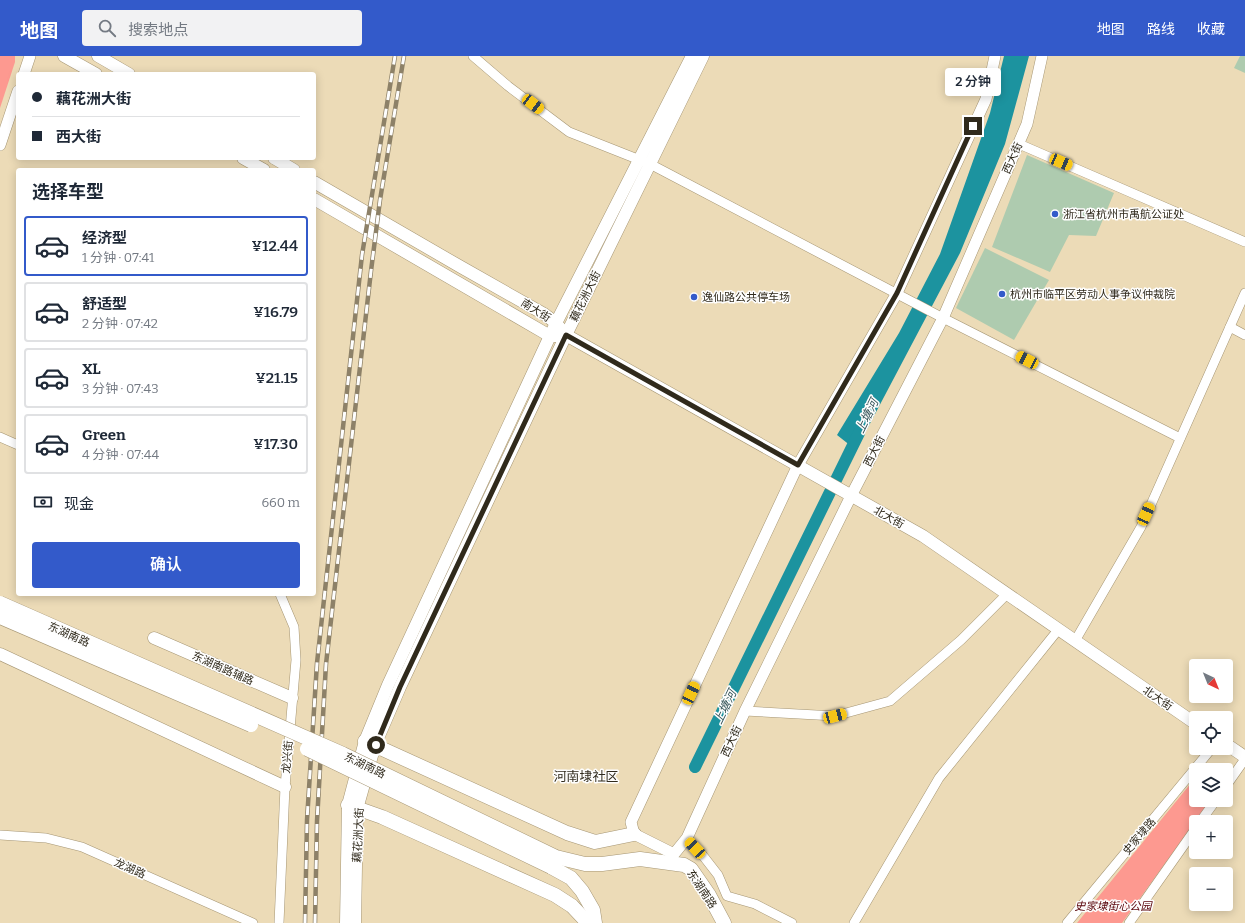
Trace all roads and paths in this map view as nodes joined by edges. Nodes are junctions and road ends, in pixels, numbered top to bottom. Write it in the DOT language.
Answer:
graph roads {
  1 [pos="30,56"];
  2 [pos="64,56"];
  3 [pos="98,56"];
  4 [pos="473,56"];
  5 [pos="692,56"];
  6 [pos="704,56"];
  7 [pos="995,56"];
  8 [pos="1042,56"];
  9 [pos="25,72"];
  10 [pos="92,72"];
  11 [pos="126,72"];
  12 [pos="16,97"];
  13 [pos="1019,144"];
  14 [pos="0,145"];
  15 [pos="246,160"];
  16 [pos="277,160"];
  17 [pos="645,162"];
  18 [pos="260,168"];
  19 [pos="291,168"];
  20 [pos="316,183"];
  21 [pos="316,200"];
  22 [pos="1245,242"];
  23 [pos="897,293"];
  24 [pos="1245,293"];
  25 [pos="943,318"];
  26 [pos="556,323"];
  27 [pos="1230,328"];
  28 [pos="1245,334"];
  29 [pos="566,335"];
  30 [pos="550,336"];
  31 [pos="0,437"];
  32 [pos="1180,438"];
  33 [pos="16,444"];
  34 [pos="798,465"];
  35 [pos="851,496"];
  36 [pos="1007,594"];
  37 [pos="281,596"];
  38 [pos="0,603"];
  39 [pos="0,616"];
  40 [pos="1058,630"];
  41 [pos="154,638"];
  42 [pos="1075,641"];
  43 [pos="0,654"];
  44 [pos="292,698"];
  45 [pos="745,711"];
  46 [pos="1189,719"];
  47 [pos="370,743"];
  48 [pos="1233,749"];
  49 [pos="1206,755"];
  50 [pos="1245,758"];
  51 [pos="1233,776"];
  52 [pos="285,787"];
  53 [pos="353,807"];
  54 [pos="633,828"];
  55 [pos="0,835"];
  56 [pos="687,838"];
  57 [pos="1189,838"];
  58 [pos="674,859"];
  59 [pos="553,862"];
  60 [pos="721,918"];
  61 [pos="592,919"];
  62 [pos="253,923"];
  63 [pos="279,923"];
  64 [pos="346,923"];
  65 [pos="355,923"];
  66 [pos="792,923"];
  67 [pos="854,923"];
  68 [pos="1067,923"];
  69 [pos="1129,923"];
  1 -- 9 [label="street"];
  2 -- 10 [label="main road"];
  3 -- 11 [label="main road"];
  4 -- 17 [label="street"];
  5 -- 17 [label="main road, 藕花洲大街"];
  6 -- 17 [label="main road, 藕花洲大街"];
  7 -- 23 [label="street"];
  8 -- 13 [label="street, 西大街"];
  12 -- 14 [label="street"];
  13 -- 22 [label="street"];
  13 -- 25 [label="street, 西大街"];
  15 -- 18 [label="main road"];
  16 -- 19 [label="main road"];
  17 -- 23 [label="street"];
  17 -- 26 [label="main road, 藕花洲大街"];
  17 -- 29 [label="main road, 藕花洲大街"];
  20 -- 26 [label="main road, 南大街"];
  21 -- 30 [label="main road, 南大街"];
  23 -- 25 [label="street"];
  23 -- 34 [label="street"];
  24 -- 27 [label="street"];
  25 -- 32 [label="street"];
  25 -- 35 [label="street, 西大街"];
  26 -- 29 [label="main road, 南大街"];
  26 -- 30 [label="main road, 藕花洲大街"];
  27 -- 28 [label="street"];
  27 -- 32 [label="street"];
  29 -- 30 [label="main road, 南大街"];
  29 -- 34 [label="main road, 北大街"];
  29 -- 47 [label="main road, 藕花洲大街"];
  30 -- 47 [label="main road, 藕花洲大街"];
  31 -- 33 [label="street"];
  32 -- 42 [label="street"];
  34 -- 35 [label="main road, 北大街"];
  34 -- 54 [label="street"];
  35 -- 36 [label="main road, 北大街"];
  35 -- 45 [label="street, 西大街"];
  36 -- 40 [label="main road, 北大街"];
  36 -- 45 [label="street"];
  37 -- 44 [label="street, 龙兴街"];
  38 -- 59 [label="main road, 东湖南路, bridge"];
  39 -- 59 [label="main road, 东湖南路, bridge"];
  40 -- 42 [label="main road, 北大街"];
  40 -- 67 [label="street"];
  41 -- 44 [label="main road, 东湖南路辅路"];
  42 -- 46 [label="main road, 北大街"];
  43 -- 52 [label="main road"];
  44 -- 52 [label="street, 龙兴街"];
  45 -- 56 [label="street, 西大街"];
  47 -- 53 [label="main road, 藕花洲大街"];
  47 -- 54 [label="main road"];
  48 -- 50 [label="main road"];
  49 -- 68 [label="street, 史家埭路"];
  50 -- 51 [label="street"];
  52 -- 63 [label="street, 龙兴街"];
  53 -- 61 [label="main road"];
  53 -- 64 [label="main road, 藕花洲大街"];
  53 -- 65 [label="main road, 藕花洲大街"];
  54 -- 58 [label="street"];
  55 -- 62 [label="street, 龙湖路"];
  56 -- 58 [label="street, 西大街"];
  56 -- 66 [label="street"];
  57 -- 69 [label="street"];
  58 -- 59 [label="main road, 东湖南路"];
  58 -- 60 [label="main road, 东湖南路"];
  59 -- 61 [label="main road, 东湖南路"];
}
